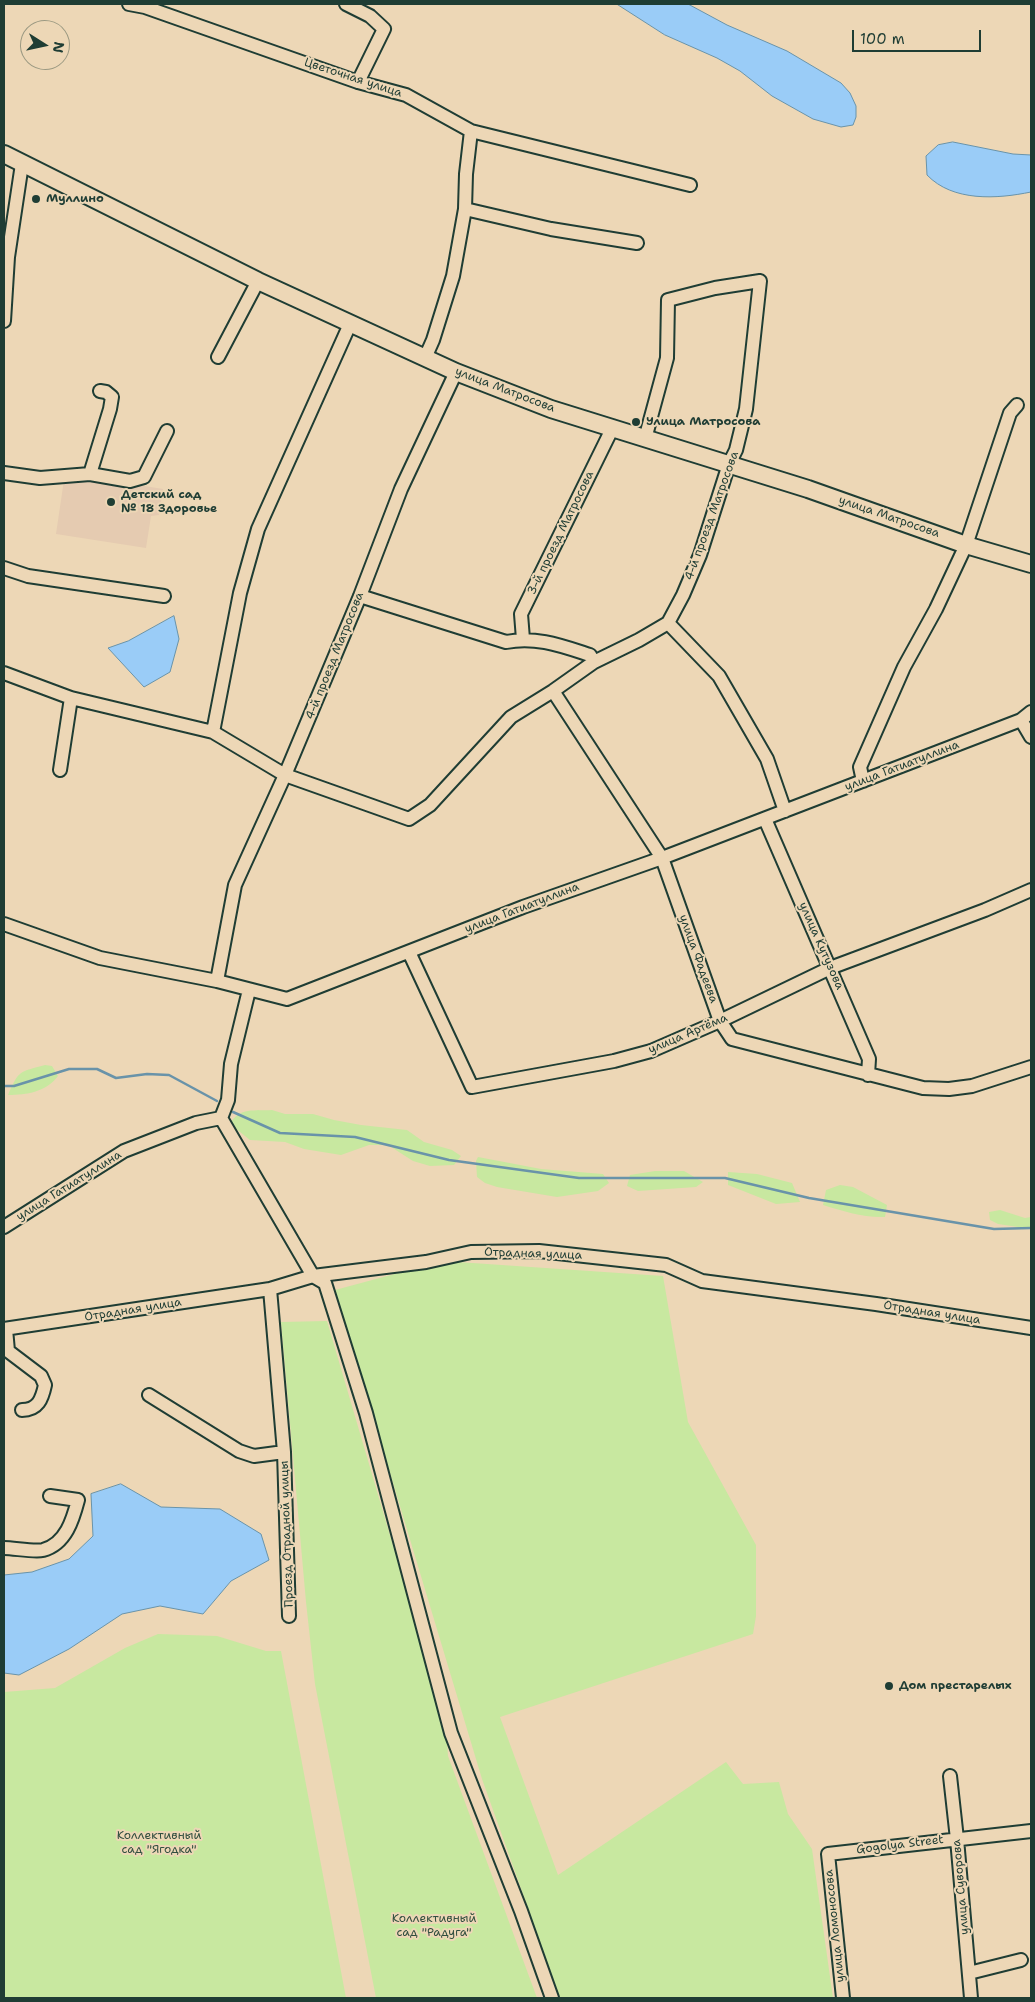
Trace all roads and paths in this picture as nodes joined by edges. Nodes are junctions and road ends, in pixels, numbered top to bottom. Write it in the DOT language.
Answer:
graph roads {
  1 [pos="129,4"];
  2 [pos="346,4"];
  3 [pos="358,82"];
  4 [pos="471,131"];
  5 [pos="4,154"];
  6 [pos="22,164"];
  7 [pos="690,185"];
  8 [pos="465,209"];
  9 [pos="637,243"];
  10 [pos="258,281"];
  11 [pos="4,321"];
  12 [pos="350,324"];
  13 [pos="218,357"];
  14 [pos="425,358"];
  15 [pos="456,372"];
  16 [pos="100,390"];
  17 [pos="1017,404"];
  18 [pos="612,429"];
  19 [pos="167,431"];
  20 [pos="645,440"];
  21 [pos="729,464"];
  22 [pos="4,472"];
  23 [pos="90,474"];
  24 [pos="966,545"];
  25 [pos="1031,564"];
  26 [pos="4,568"];
  27 [pos="164,596"];
  28 [pos="360,596"];
  29 [pos="668,624"];
  30 [pos="522,639"];
  31 [pos="594,662"];
  32 [pos="4,673"];
  33 [pos="553,692"];
  34 [pos="71,698"];
  35 [pos="1026,716"];
  36 [pos="214,732"];
  37 [pos="1031,736"];
  38 [pos="60,770"];
  39 [pos="285,776"];
  40 [pos="863,781"];
  41 [pos="785,812"];
  42 [pos="765,819"];
  43 [pos="662,858"];
  44 [pos="1031,890"];
  45 [pos="4,924"];
  46 [pos="409,952"];
  47 [pos="830,968"];
  48 [pos="217,981"];
  49 [pos="249,990"];
  50 [pos="720,1021"];
  51 [pos="1031,1068"];
  52 [pos="868,1075"];
  53 [pos="221,1118"];
  54 [pos="4,1227"];
  55 [pos="313,1276"];
  56 [pos="270,1289"];
  57 [pos="1031,1328"];
  58 [pos="5,1329"];
  59 [pos="150,1395"];
  60 [pos="22,1410"];
  61 [pos="284,1452"];
  62 [pos="50,1496"];
  63 [pos="4,1548"];
  64 [pos="289,1616"];
  65 [pos="950,1776"];
  66 [pos="1031,1831"];
  67 [pos="957,1838"];
  68 [pos="828,1854"];
  69 [pos="1021,1960"];
  70 [pos="969,1973"];
  71 [pos="552,1998"];
  72 [pos="843,1998"];
  73 [pos="971,1998"];
  1 -- 3 [label="street, Цветочная улица"];
  2 -- 3 [label="street"];
  3 -- 4 [label="street, Цветочная улица"];
  4 -- 7 [label="street, Цветочная улица"];
  4 -- 8 [label="street"];
  5 -- 6 [label="main road, улица Матросова"];
  6 -- 10 [label="main road, улица Матросова"];
  6 -- 11 [label="street"];
  8 -- 9 [label="street"];
  8 -- 14 [label="street"];
  10 -- 12 [label="main road, улица Матросова"];
  10 -- 13 [label="street"];
  12 -- 14 [label="main road, улица Матросова"];
  12 -- 36 [label="street"];
  14 -- 15 [label="main road, улица Матросова"];
  15 -- 18 [label="main road, улица Матросова"];
  15 -- 28 [label="street, 4-й проезд Матросова"];
  16 -- 23 [label="street"];
  17 -- 24 [label="street"];
  18 -- 20 [label="main road, улица Матросова"];
  18 -- 30 [label="street, 3-й проезд Матросова"];
  19 -- 23 [label="street"];
  20 -- 21 [label="main road, улица Матросова"];
  20 -- 21 [label="street, 4-й проезд Матросова"];
  21 -- 24 [label="main road, улица Матросова"];
  21 -- 29 [label="street, 4-й проезд Матросова"];
  22 -- 23 [label="street"];
  24 -- 25 [label="main road, улица Матросова"];
  24 -- 40 [label="street"];
  26 -- 27 [label="street"];
  28 -- 30 [label="street"];
  28 -- 39 [label="street, 4-й проезд Матросова"];
  29 -- 31 [label="street"];
  29 -- 41 [label="street"];
  30 -- 31 [label="street"];
  31 -- 33 [label="street"];
  32 -- 34 [label="street"];
  33 -- 39 [label="street"];
  33 -- 43 [label="street, улица Фадеева"];
  34 -- 36 [label="street"];
  34 -- 38 [label="street"];
  35 -- 37 [label="street"];
  35 -- 40 [label="street, улица Гатиатуллина"];
  36 -- 39 [label="street"];
  39 -- 48 [label="street, 4-й проезд Матросова"];
  40 -- 41 [label="street, улица Гатиатуллина"];
  41 -- 42 [label="street, улица Гатиатуллина"];
  42 -- 43 [label="street, улица Гатиатуллина"];
  42 -- 47 [label="street, улица Кутузова"];
  43 -- 46 [label="street, улица Гатиатуллина"];
  43 -- 50 [label="street, улица Фадеева"];
  44 -- 47 [label="street, улица Артёма"];
  45 -- 48 [label="street, улица Гатиатуллина"];
  46 -- 49 [label="street, улица Гатиатуллина"];
  46 -- 50 [label="street, улица Артёма"];
  47 -- 50 [label="street, улица Артёма"];
  47 -- 52 [label="street, улица Кутузова"];
  48 -- 49 [label="street, улица Гатиатуллина"];
  49 -- 53 [label="street"];
  50 -- 52 [label="street, улица Фадеева"];
  51 -- 52 [label="street, улица Фадеева"];
  53 -- 54 [label="street, улица Гатиатуллина"];
  53 -- 55 [label="street"];
  55 -- 56 [label="street, Отрадная улица"];
  55 -- 57 [label="street, Отрадная улица"];
  55 -- 71 [label="street"];
  56 -- 58 [label="street, Отрадная улица"];
  56 -- 61 [label="street, Проезд Отрадной улицы"];
  58 -- 60 [label="street"];
  59 -- 61 [label="street, Проезд Отрадной улицы"];
  61 -- 64 [label="street, Проезд Отрадной улицы"];
  62 -- 63 [label="street"];
  65 -- 67 [label="street, улица Суворова"];
  66 -- 67 [label="street, Gogolya Street"];
  67 -- 68 [label="street, Gogolya Street"];
  67 -- 70 [label="street, улица Суворова"];
  68 -- 72 [label="street, улица Ломоносова"];
  69 -- 70 [label="street"];
  70 -- 73 [label="street, улица Суворова"];
}
